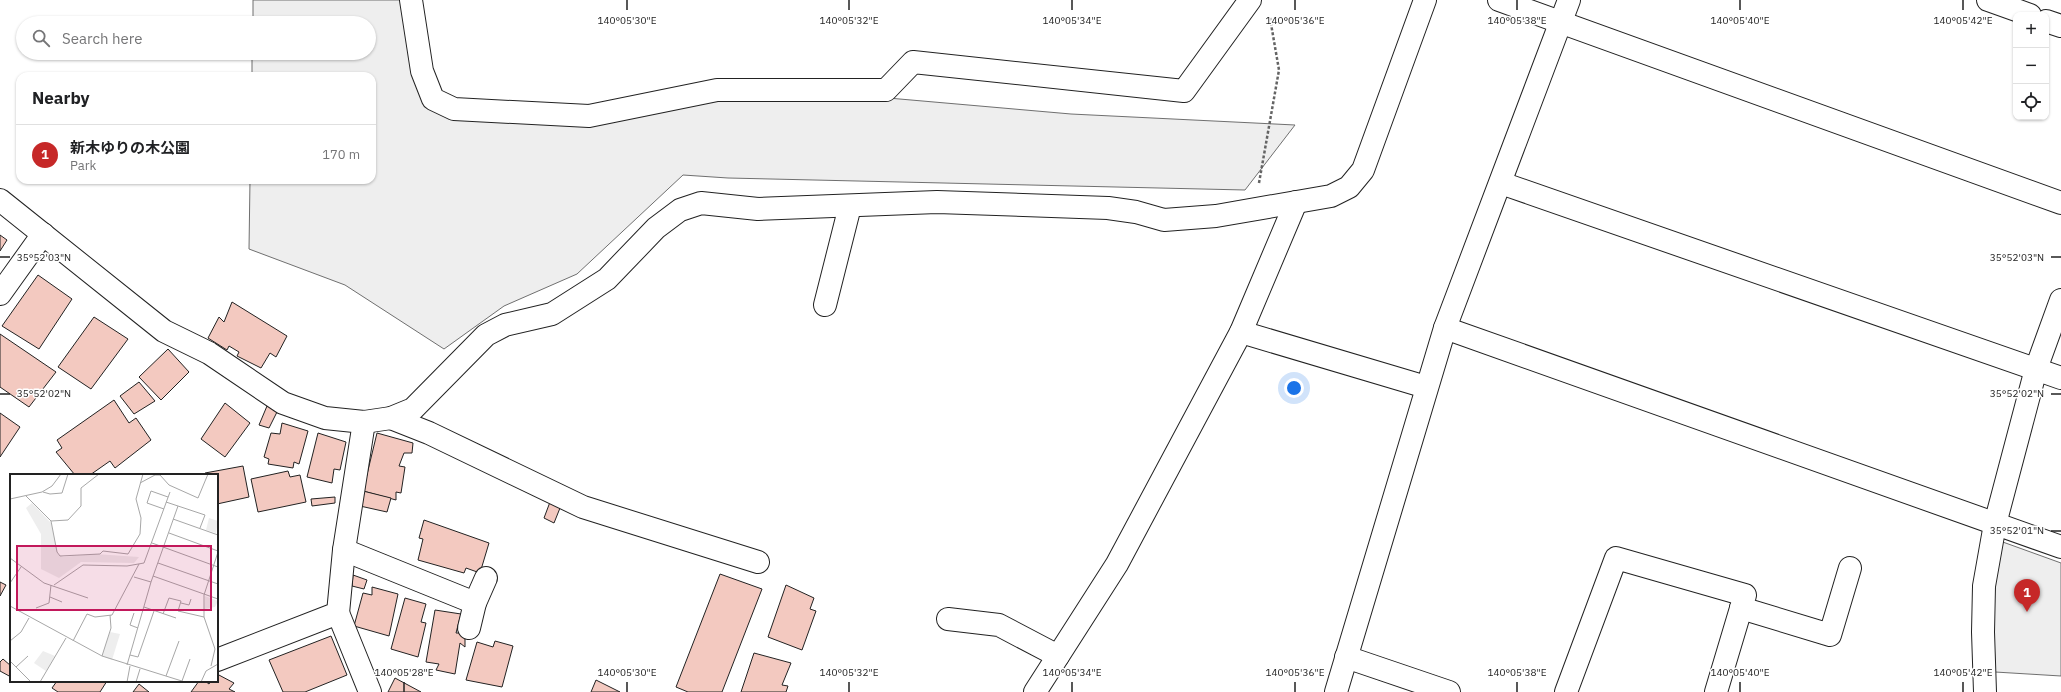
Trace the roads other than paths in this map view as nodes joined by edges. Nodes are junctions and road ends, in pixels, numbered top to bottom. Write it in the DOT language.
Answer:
graph roads {
  1 [pos="411,0"];
  2 [pos="1250,0"];
  3 [pos="1425,0"];
  4 [pos="1499,0"];
  5 [pos="1569,0"];
  6 [pos="1988,0"];
  7 [pos="2022,12"];
  8 [pos="1561,22"];
  9 [pos="2049,22"];
  10 [pos="2061,26"];
  11 [pos="1501,183"];
  12 [pos="0,200"];
  13 [pos="1296,202"];
  14 [pos="2061,203"];
  15 [pos="850,206"];
  16 [pos="43,234"];
  17 [pos="0,294"];
  18 [pos="2061,300"];
  19 [pos="825,305"];
  20 [pos="1445,328"];
  21 [pos="1241,332"];
  22 [pos="2036,369"];
  23 [pos="2061,378"];
  24 [pos="1426,387"];
  25 [pos="391,418"];
  26 [pos="364,422"];
  27 [pos="1995,524"];
  28 [pos="2061,547"];
  29 [pos="344,550"];
  30 [pos="758,562"];
  31 [pos="1850,568"];
  32 [pos="486,578"];
  33 [pos="475,603"];
  34 [pos="1740,608"];
  35 [pos="338,613"];
  36 [pos="948,619"];
  37 [pos="469,628"];
  38 [pos="1058,656"];
  39 [pos="1346,657"];
  40 [pos="218,660"];
  41 [pos="370,692"];
  42 [pos="1035,692"];
  43 [pos="1336,692"];
  44 [pos="1449,692"];
  45 [pos="1566,692"];
  46 [pos="1716,692"];
  47 [pos="1985,692"];
  1 -- 2 [label="street"];
  3 -- 13 [label="street"];
  4 -- 8 [label="street"];
  5 -- 8 [label="street"];
  6 -- 7 [label="street"];
  8 -- 11 [label="street"];
  8 -- 14 [label="street"];
  9 -- 10 [label="street"];
  11 -- 20 [label="street"];
  11 -- 22 [label="street"];
  12 -- 16 [label="street"];
  13 -- 15 [label="street"];
  13 -- 21 [label="street"];
  15 -- 19 [label="street"];
  15 -- 25 [label="street"];
  16 -- 17 [label="street"];
  16 -- 26 [label="street"];
  18 -- 22 [label="street"];
  20 -- 24 [label="street"];
  20 -- 27 [label="street"];
  21 -- 24 [label="street"];
  21 -- 38 [label="street"];
  22 -- 23 [label="street"];
  22 -- 27 [label="street"];
  24 -- 39 [label="street"];
  25 -- 26 [label="street"];
  25 -- 30 [label="street"];
  26 -- 29 [label="street"];
  27 -- 28 [label="street"];
  27 -- 47 [label="street"];
  29 -- 33 [label="street"];
  29 -- 35 [label="street"];
  31 -- 34 [label="street"];
  32 -- 33 [label="street"];
  33 -- 37 [label="street"];
  34 -- 45 [label="street"];
  34 -- 46 [label="street"];
  35 -- 40 [label="street"];
  35 -- 41 [label="street"];
  36 -- 38 [label="street"];
  38 -- 42 [label="street"];
  39 -- 43 [label="street"];
  39 -- 44 [label="street"];
}
